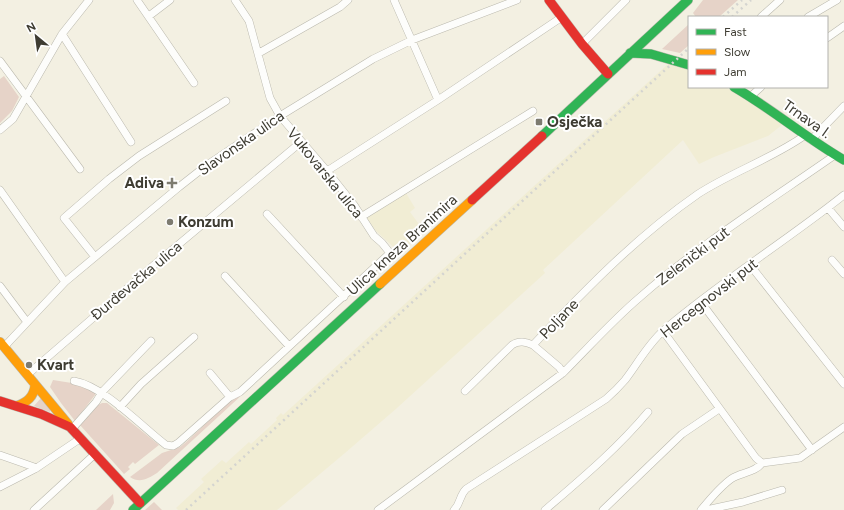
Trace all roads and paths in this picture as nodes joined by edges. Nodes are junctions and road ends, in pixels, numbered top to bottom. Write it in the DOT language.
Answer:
graph roads {
  1 [pos="89,0"];
  2 [pos="137,0"];
  3 [pos="170,0"];
  4 [pos="235,0"];
  5 [pos="334,0"];
  6 [pos="348,0"];
  7 [pos="394,0"];
  8 [pos="517,0"];
  9 [pos="549,0"];
  10 [pos="626,0"];
  11 [pos="688,0"];
  12 [pos="780,0"];
  13 [pos="837,0"];
  14 [pos="340,7"];
  15 [pos="149,16"];
  16 [pos="762,16"];
  17 [pos="810,16"];
  18 [pos="562,17"];
  19 [pos="844,26"];
  20 [pos="62,34"];
  21 [pos="828,37"];
  22 [pos="412,40"];
  23 [pos="582,44"];
  24 [pos="259,53"];
  25 [pos="630,53"];
  26 [pos="0,61"];
  27 [pos="688,65"];
  28 [pos="608,74"];
  29 [pos="194,83"];
  30 [pos="736,88"];
  31 [pos="760,88"];
  32 [pos="26,95"];
  33 [pos="750,96"];
  34 [pos="438,100"];
  35 [pos="226,101"];
  36 [pos="844,106"];
  37 [pos="533,111"];
  38 [pos="280,116"];
  39 [pos="0,130"];
  40 [pos="808,138"];
  41 [pos="131,142"];
  42 [pos="301,142"];
  43 [pos="834,155"];
  44 [pos="844,160"];
  45 [pos="80,169"];
  46 [pos="327,171"];
  47 [pos="0,190"];
  48 [pos="844,195"];
  49 [pos="828,208"];
  50 [pos="267,214"];
  51 [pos="361,217"];
  52 [pos="844,227"];
  53 [pos="390,253"];
  54 [pos="95,257"];
  55 [pos="832,260"];
  56 [pos="750,266"];
  57 [pos="844,274"];
  58 [pos="225,276"];
  59 [pos="65,282"];
  60 [pos="0,286"];
  61 [pos="344,297"];
  62 [pos="700,301"];
  63 [pos="27,322"];
  64 [pos="663,331"];
  65 [pos="194,337"];
  66 [pos="151,341"];
  67 [pos="2,344"];
  68 [pos="533,345"];
  69 [pos="289,346"];
  70 [pos="210,373"];
  71 [pos="563,373"];
  72 [pos="27,375"];
  73 [pos="74,382"];
  74 [pos="844,384"];
  75 [pos="35,385"];
  76 [pos="465,391"];
  77 [pos="101,394"];
  78 [pos="230,397"];
  79 [pos="0,401"];
  80 [pos="17,406"];
  81 [pos="120,407"];
  82 [pos="719,409"];
  83 [pos="648,412"];
  84 [pos="844,427"];
  85 [pos="71,428"];
  86 [pos="81,438"];
  87 [pos="812,450"];
  88 [pos="95,454"];
  89 [pos="0,455"];
  90 [pos="762,463"];
  91 [pos="37,468"];
  92 [pos="0,487"];
  93 [pos="782,490"];
  94 [pos="140,503"];
  95 [pos="34,510"];
  96 [pos="133,510"];
  97 [pos="378,510"];
  98 [pos="454,510"];
  99 [pos="545,510"];
  100 [pos="603,510"];
  101 [pos="701,510"];
  102 [pos="706,510"];
  1 -- 20 [label="street"];
  2 -- 15 [label="street"];
  3 -- 15 [label="street"];
  4 -- 24 [label="street, Vukovarska ulica"];
  5 -- 14 [label="street"];
  6 -- 14 [label="street"];
  7 -- 22 [label="street"];
  8 -- 22 [label="street, Slavonska ulica"];
  9 -- 18 [label="main road"];
  10 -- 23 [label="street"];
  11 -- 25 [label="main road, Ulica kneza Branimira"];
  12 -- 16 [label="street"];
  13 -- 17 [label="street"];
  14 -- 24 [label="street"];
  15 -- 29 [label="street"];
  18 -- 23 [label="main road"];
  18 -- 34 [label="street"];
  19 -- 21 [label="street"];
  20 -- 32 [label="street"];
  20 -- 41 [label="street"];
  22 -- 34 [label="street"];
  22 -- 38 [label="street, Slavonska ulica"];
  23 -- 28 [label="main road"];
  24 -- 38 [label="street, Vukovarska ulica"];
  25 -- 27 [label="main road"];
  25 -- 28 [label="main road, Ulica kneza Branimira"];
  26 -- 32 [label="street"];
  28 -- 94 [label="main road, Ulica kneza Branimira"];
  30 -- 33 [label="main road, Trnava I."];
  31 -- 33 [label="street"];
  32 -- 39 [label="street"];
  32 -- 45 [label="street"];
  33 -- 40 [label="main road, Trnava I."];
  34 -- 46 [label="street"];
  35 -- 54 [label="street"];
  36 -- 40 [label="street, Poljane"];
  37 -- 51 [label="street"];
  38 -- 42 [label="street, Vukovarska ulica"];
  38 -- 54 [label="street, Slavonska ulica"];
  40 -- 43 [label="main road, Trnava I."];
  40 -- 68 [label="street, Poljane"];
  42 -- 46 [label="street, Vukovarska ulica"];
  42 -- 72 [label="street, Đurđevačka ulica"];
  43 -- 44 [label="main road, Trnava I."];
  43 -- 71 [label="street, Zelenički put"];
  46 -- 51 [label="street, Vukovarska ulica"];
  47 -- 59 [label="street"];
  48 -- 49 [label="street, Hercegnovski put"];
  49 -- 52 [label="street"];
  49 -- 56 [label="street, Hercegnovski put"];
  50 -- 61 [label="street"];
  51 -- 53 [label="street, Vukovarska ulica"];
  53 -- 61 [label="street, Ulica kneza Branimira"];
  54 -- 59 [label="street, Slavonska ulica"];
  55 -- 57 [label="street"];
  56 -- 62 [label="street, Hercegnovski put"];
  56 -- 74 [label="street"];
  58 -- 69 [label="street"];
  59 -- 63 [label="street, Slavonska ulica"];
  60 -- 63 [label="street"];
  61 -- 69 [label="street, Ulica kneza Branimira"];
  62 -- 64 [label="street, Hercegnovski put"];
  62 -- 87 [label="street"];
  63 -- 67 [label="street, Slavonska ulica"];
  64 -- 82 [label="street"];
  64 -- 98 [label="street, Hercegnovski put"];
  65 -- 81 [label="street"];
  66 -- 77 [label="street"];
  67 -- 72 [label="main road"];
  68 -- 71 [label="street, Poljane"];
  68 -- 76 [label="street"];
  69 -- 78 [label="street, Ulica kneza Branimira"];
  70 -- 78 [label="street"];
  71 -- 97 [label="street"];
  72 -- 75 [label="main road"];
  73 -- 77 [label="street"];
  75 -- 80 [label="main road"];
  75 -- 85 [label="main road"];
  77 -- 81 [label="street"];
  77 -- 85 [label="street"];
  78 -- 81 [label="street, Ulica kneza Branimira"];
  79 -- 80 [label="main road"];
  80 -- 85 [label="main road"];
  82 -- 90 [label="street"];
  82 -- 100 [label="street"];
  83 -- 99 [label="street"];
  84 -- 87 [label="street"];
  85 -- 86 [label="main road"];
  86 -- 88 [label="main road"];
  86 -- 91 [label="street"];
  87 -- 90 [label="street"];
  88 -- 94 [label="main road"];
  88 -- 95 [label="street"];
  89 -- 91 [label="street"];
  90 -- 101 [label="street"];
  91 -- 92 [label="street"];
  93 -- 102 [label="street"];
  94 -- 96 [label="main road, Ulica kneza Branimira"];
}
